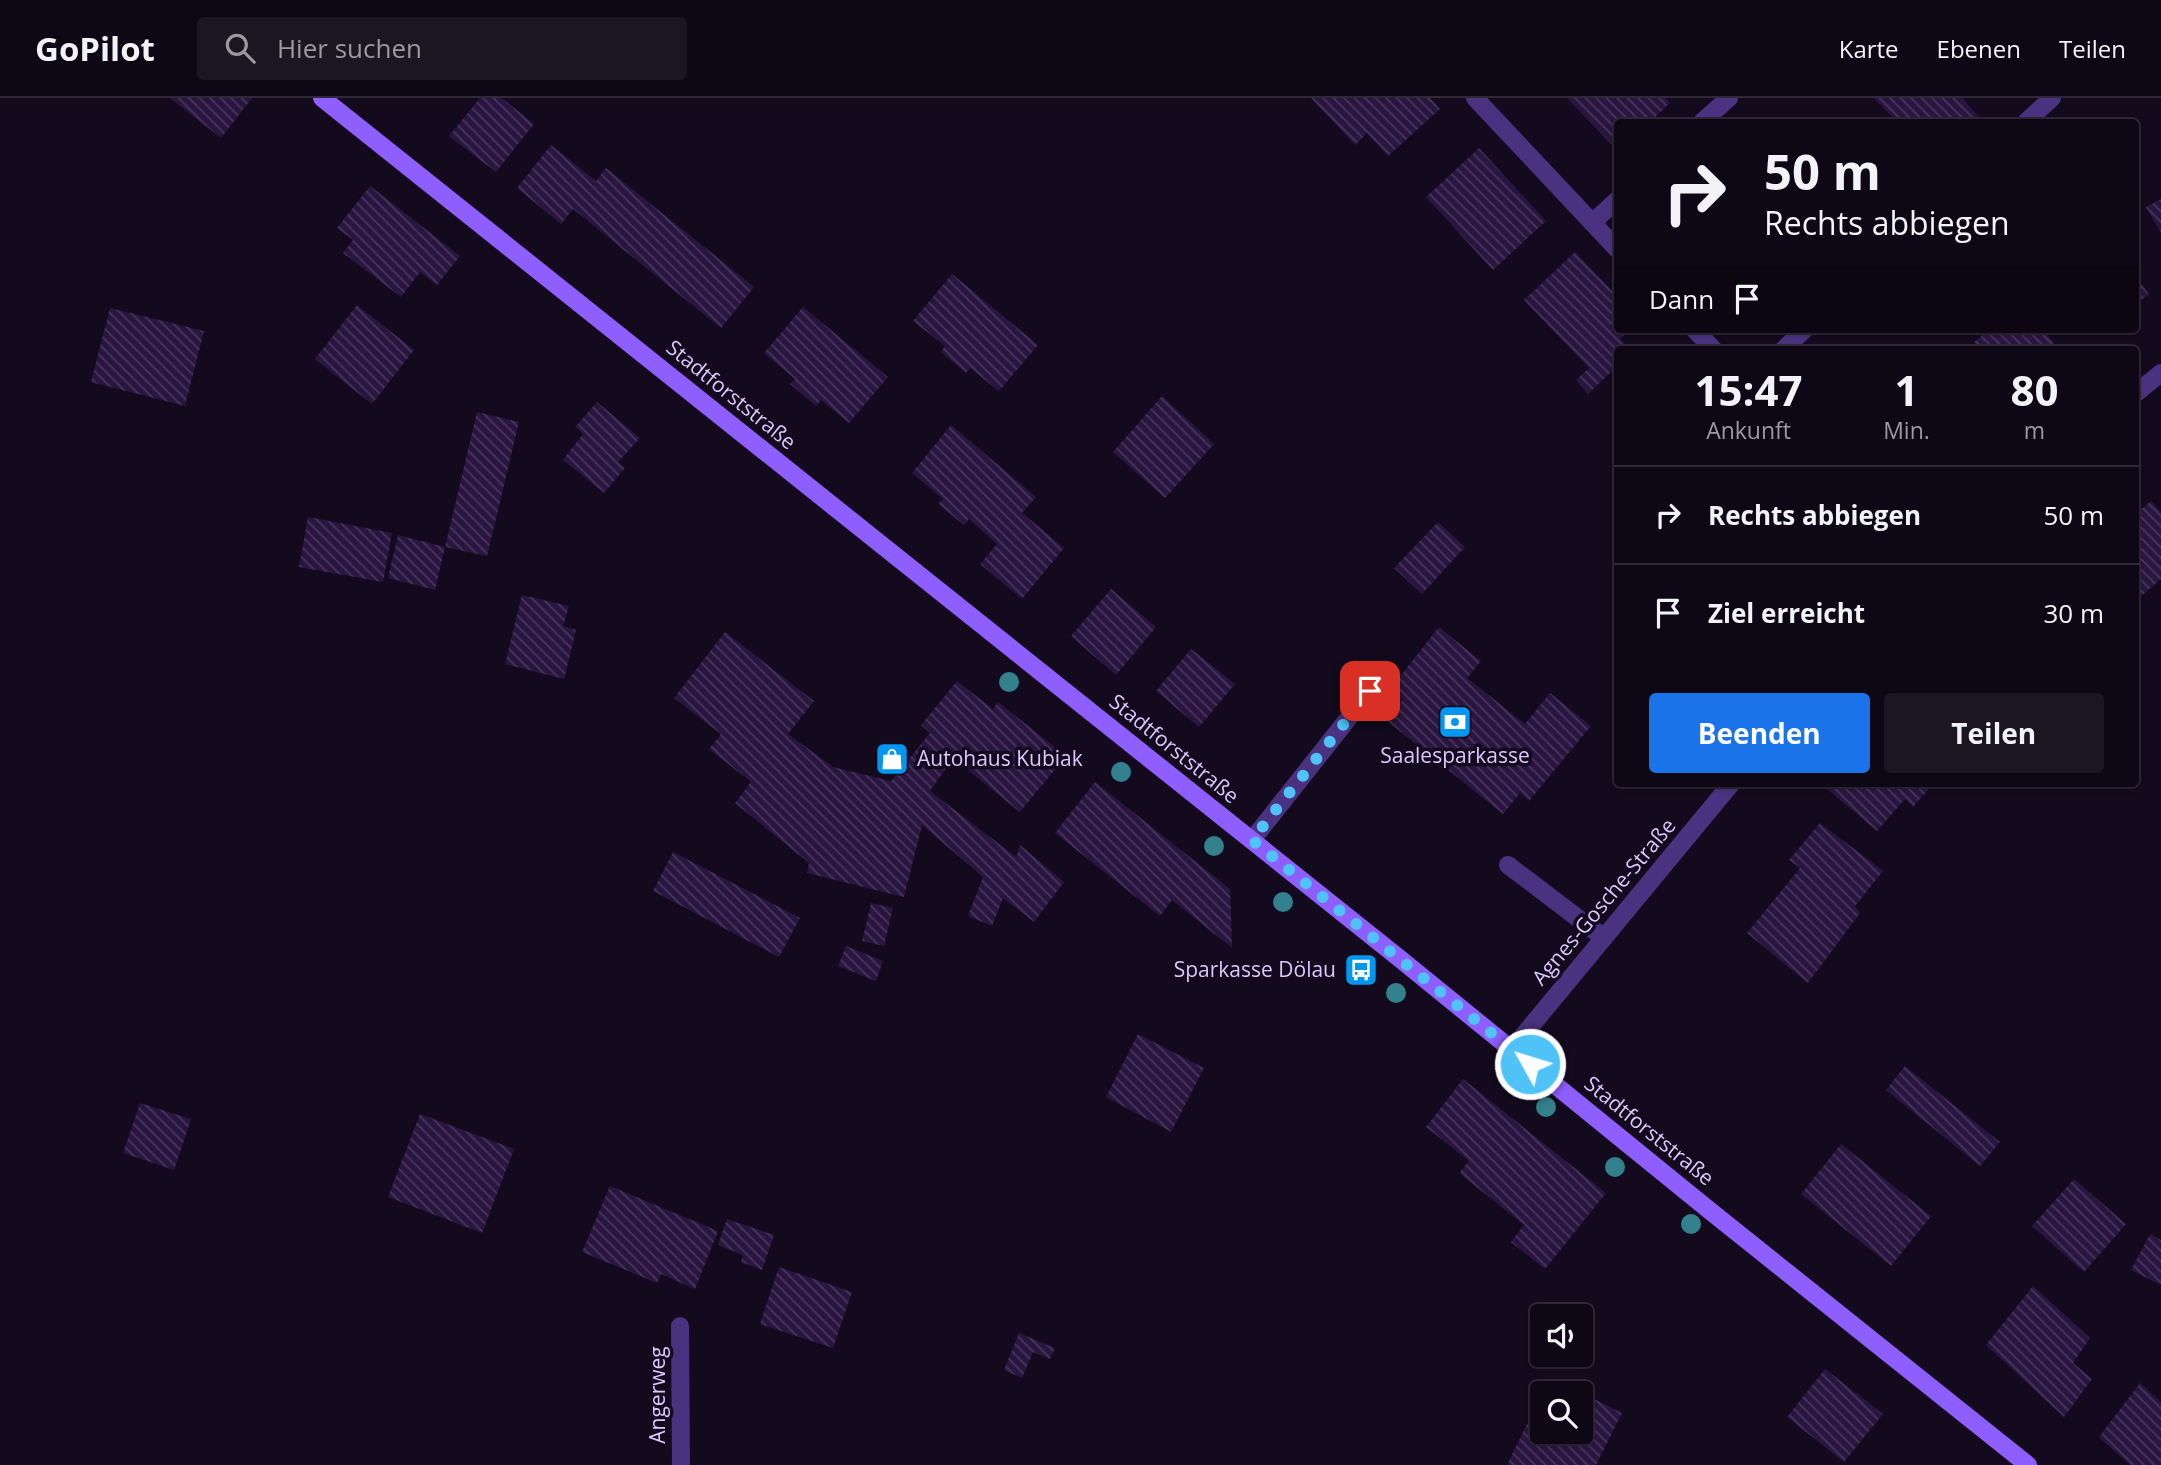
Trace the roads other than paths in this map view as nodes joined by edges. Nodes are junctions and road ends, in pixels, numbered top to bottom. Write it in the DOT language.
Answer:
graph roads {
  1 [pos="322,98"];
  2 [pos="1475,98"];
  3 [pos="1729,98"];
  4 [pos="2052,98"];
  5 [pos="1705,119"];
  6 [pos="2028,119"];
  7 [pos="1614,203"];
  8 [pos="1592,223"];
  9 [pos="1614,246"];
  10 [pos="1698,333"];
  11 [pos="1801,333"];
  12 [pos="1710,346"];
  13 [pos="1787,346"];
  14 [pos="2161,373"];
  15 [pos="2139,391"];
  16 [pos="1370,691"];
  17 [pos="1729,787"];
  18 [pos="1252,840"];
  19 [pos="1508,865"];
  20 [pos="1604,938"];
  21 [pos="1512,1049"];
  22 [pos="680,1326"];
  23 [pos="681,1465"];
  24 [pos="2028,1465"];
  1 -- 18 [label="main road, Stadtforststraße"];
  2 -- 8 [label="street"];
  3 -- 5 [label="street"];
  4 -- 6 [label="street"];
  7 -- 8 [label="street"];
  8 -- 9 [label="street"];
  10 -- 12 [label="street"];
  11 -- 13 [label="street"];
  14 -- 15 [label="street"];
  16 -- 18 [label="street"];
  17 -- 20 [label="street, Agnes-Gosche-Straße"];
  18 -- 21 [label="main road, Stadtforststraße"];
  19 -- 20 [label="street"];
  20 -- 21 [label="street, Agnes-Gosche-Straße"];
  21 -- 24 [label="main road, Stadtforststraße"];
  22 -- 23 [label="street, Angerweg"];
}
